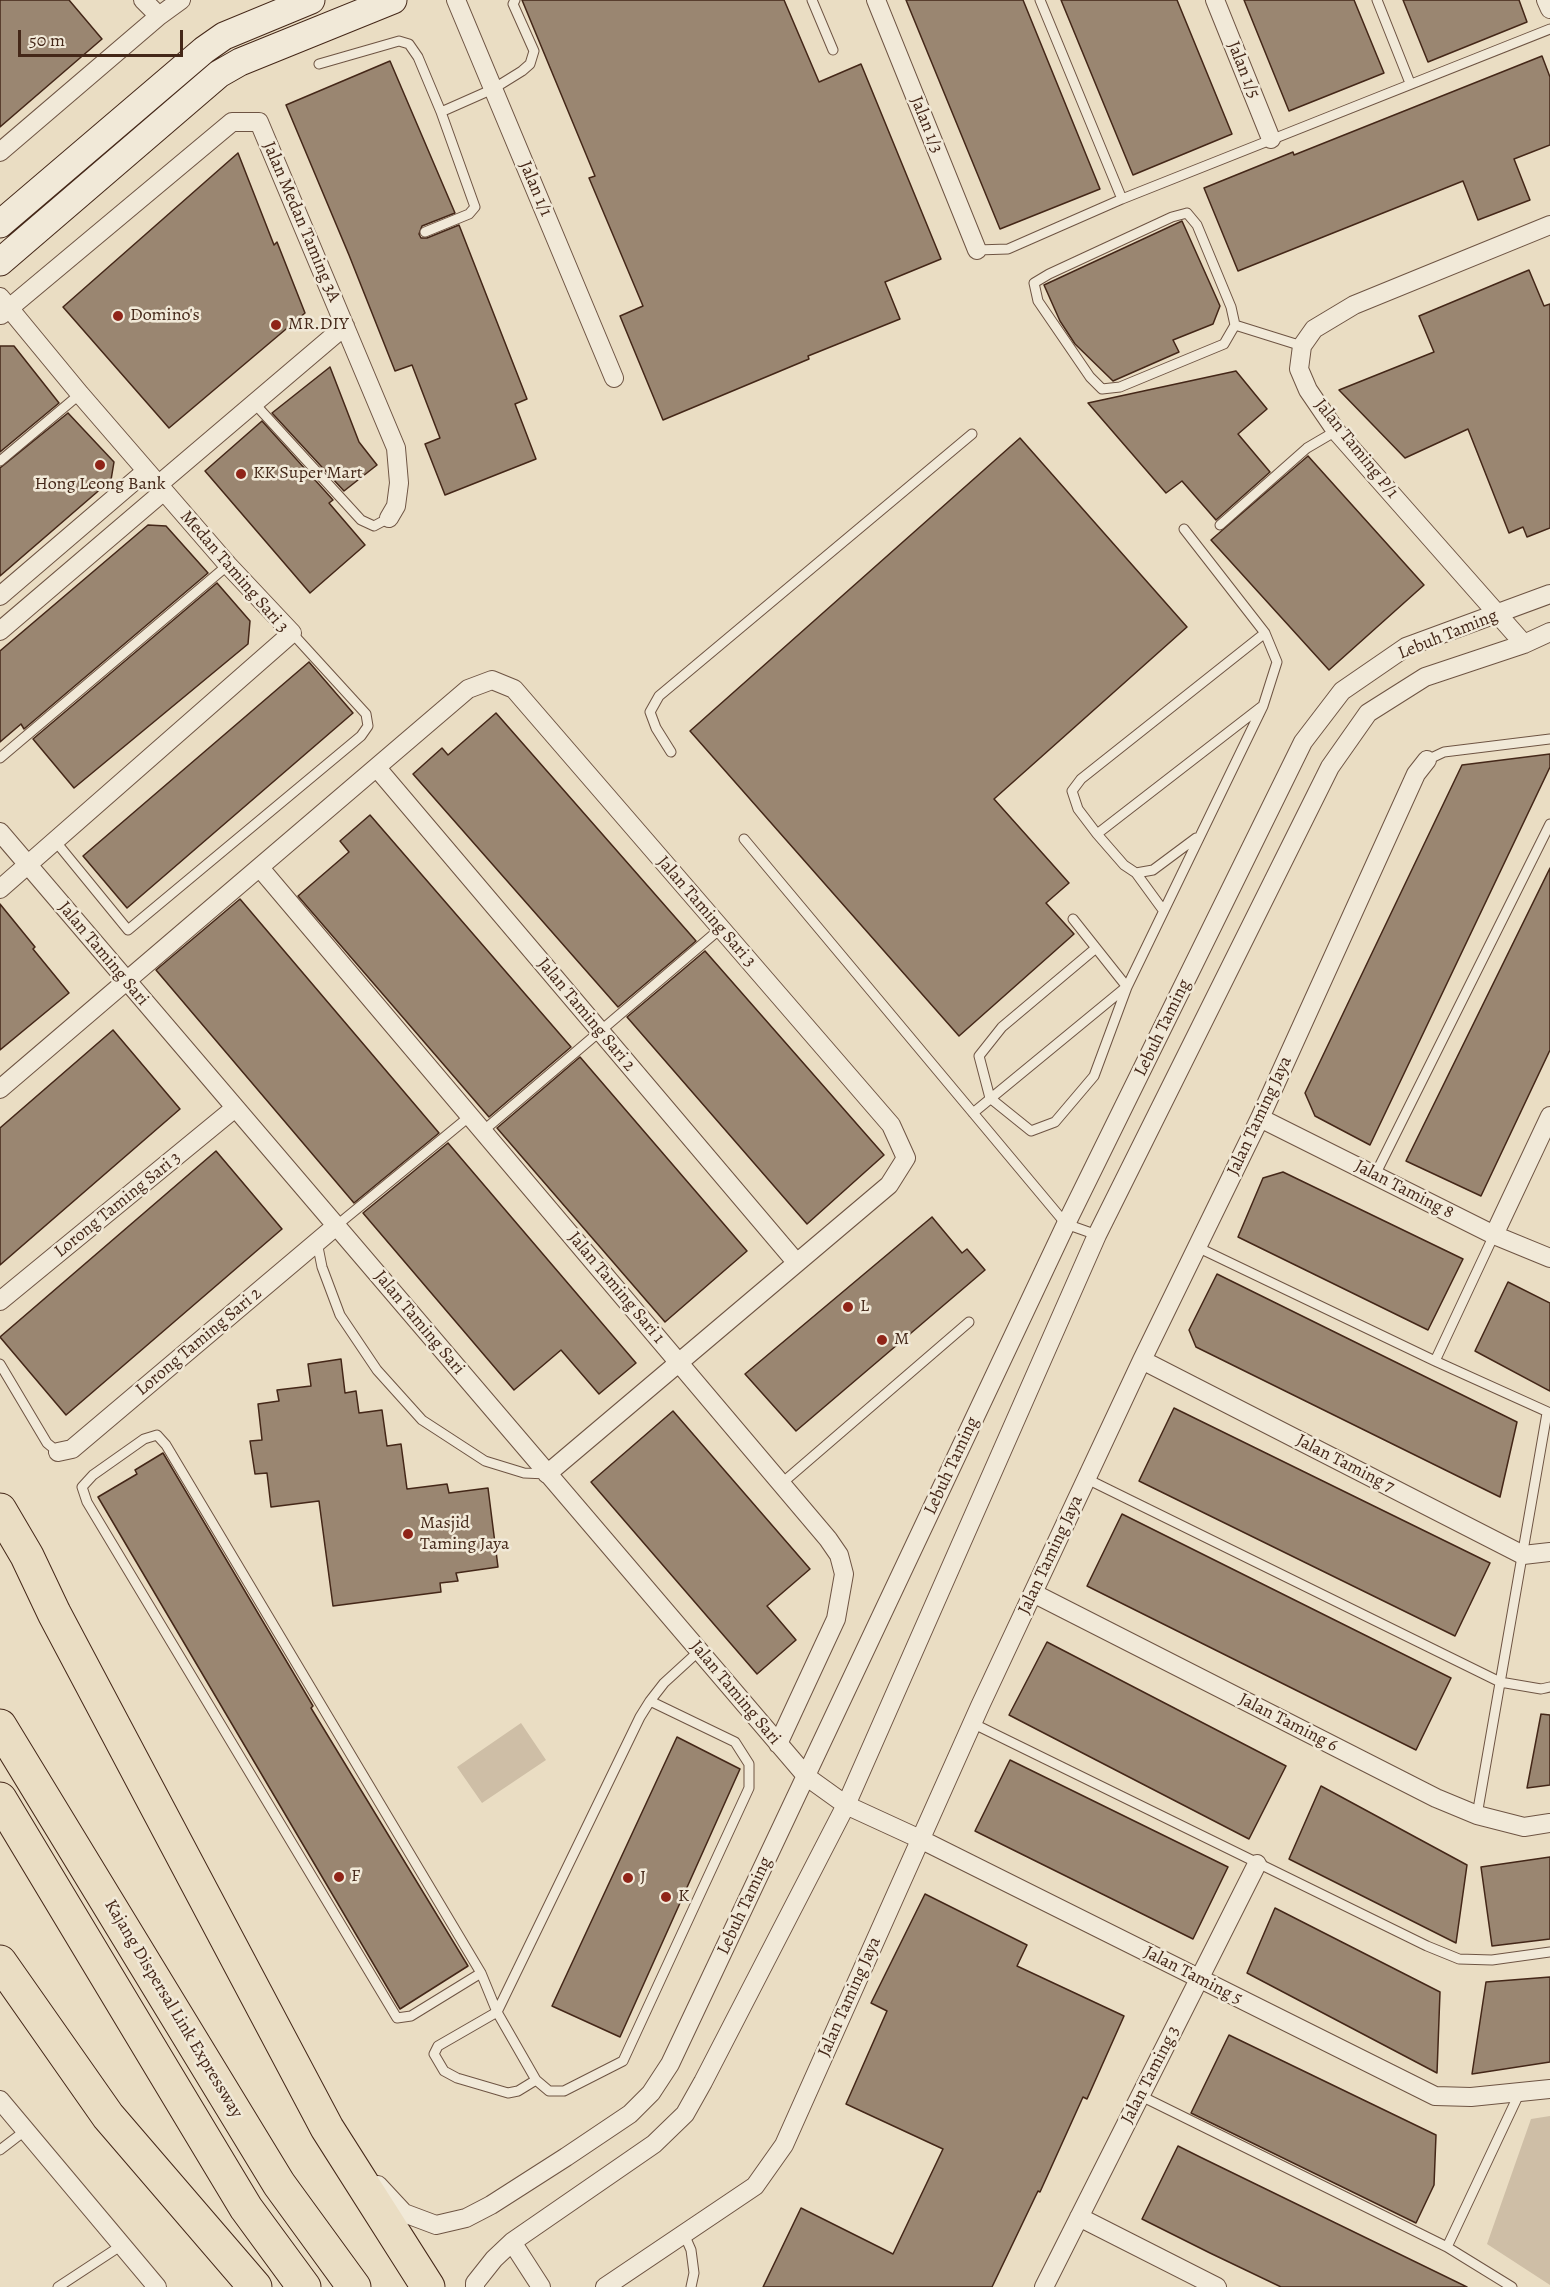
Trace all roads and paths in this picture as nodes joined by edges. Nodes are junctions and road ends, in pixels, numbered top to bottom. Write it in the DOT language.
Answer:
graph roads {
  1 [pos="143,0"];
  2 [pos="181,0"];
  3 [pos="311,0"];
  4 [pos="393,0"];
  5 [pos="456,0"];
  6 [pos="514,0"];
  7 [pos="812,0"];
  8 [pos="876,0"];
  9 [pos="1040,0"];
  10 [pos="1215,0"];
  11 [pos="1377,0"];
  12 [pos="1546,0"];
  13 [pos="1550,9"];
  14 [pos="159,16"];
  15 [pos="1550,29"];
  16 [pos="832,50"];
  17 [pos="319,64"];
  18 [pos="1410,83"];
  19 [pos="493,89"];
  20 [pos="441,112"];
  21 [pos="1271,139"];
  22 [pos="0,152"];
  23 [pos="1122,200"];
  24 [pos="0,224"];
  25 [pos="1550,225"];
  26 [pos="425,232"];
  27 [pos="977,250"];
  28 [pos="0,262"];
  29 [pos="3,307"];
  30 [pos="1235,325"];
  31 [pos="345,326"];
  32 [pos="1302,346"];
  33 [pos="614,378"];
  34 [pos="80,394"];
  35 [pos="255,403"];
  36 [pos="1336,431"];
  37 [pos="972,434"];
  38 [pos="0,461"];
  39 [pos="146,471"];
  40 [pos="161,488"];
  41 [pos="389,518"];
  42 [pos="1220,525"];
  43 [pos="1184,529"];
  44 [pos="228,565"];
  45 [pos="1550,594"];
  46 [pos="0,596"];
  47 [pos="1498,615"];
  48 [pos="0,631"];
  49 [pos="1550,632"];
  50 [pos="292,633"];
  51 [pos="1264,633"];
  52 [pos="1524,644"];
  53 [pos="1263,706"];
  54 [pos="1550,739"];
  55 [pos="671,752"];
  56 [pos="0,759"];
  57 [pos="1427,760"];
  58 [pos="377,768"];
  59 [pos="1550,824"];
  60 [pos="0,832"];
  61 [pos="1097,834"];
  62 [pos="1198,837"];
  63 [pos="744,839"];
  64 [pos="56,842"];
  65 [pos="29,866"];
  66 [pos="260,868"];
  67 [pos="1136,873"];
  68 [pos="0,889"];
  69 [pos="1163,910"];
  70 [pos="1073,919"];
  71 [pos="720,930"];
  72 [pos="1096,948"];
  73 [pos="127,981"];
  74 [pos="1127,987"];
  75 [pos="600,1032"];
  76 [pos="0,1089"];
  77 [pos="990,1098"];
  78 [pos="236,1108"];
  79 [pos="973,1113"];
  80 [pos="470,1116"];
  81 [pos="1260,1118"];
  82 [pos="1549,1120"];
  83 [pos="483,1131"];
  84 [pos="1375,1175"];
  85 [pos="1066,1224"];
  86 [pos="336,1226"];
  87 [pos="1097,1235"];
  88 [pos="1494,1235"];
  89 [pos="317,1242"];
  90 [pos="1197,1247"];
  91 [pos="1550,1258"];
  92 [pos="796,1262"];
  93 [pos="0,1301"];
  94 [pos="969,1322"];
  95 [pos="1142,1360"];
  96 [pos="1435,1361"];
  97 [pos="679,1362"];
  98 [pos="0,1364"];
  99 [pos="1549,1413"];
  100 [pos="58,1452"];
  101 [pos="547,1474"];
  102 [pos="1087,1479"];
  103 [pos="782,1484"];
  104 [pos="0,1510"];
  105 [pos="0,1547"];
  106 [pos="1550,1552"];
  107 [pos="1523,1555"];
  108 [pos="1034,1593"];
  109 [pos="54,1613"];
  110 [pos="699,1651"];
  111 [pos="1500,1682"];
  112 [pos="1550,1688"];
  113 [pos="650,1701"];
  114 [pos="972,1723"];
  115 [pos="0,1725"];
  116 [pos="778,1744"];
  117 [pos="807,1777"];
  118 [pos="0,1799"];
  119 [pos="846,1805"];
  120 [pos="1477,1815"];
  121 [pos="1550,1823"];
  122 [pos="920,1839"];
  123 [pos="1257,1864"];
  124 [pos="1550,1952"];
  125 [pos="0,1962"];
  126 [pos="481,1973"];
  127 [pos="1199,1979"];
  128 [pos="497,2012"];
  129 [pos="536,2080"];
  130 [pos="1550,2089"];
  131 [pos="1520,2094"];
  132 [pos="1141,2096"];
  133 [pos="0,2100"];
  134 [pos="327,2128"];
  135 [pos="26,2130"];
  136 [pos="0,2150"];
  137 [pos="1079,2217"];
  138 [pos="684,2234"];
  139 [pos="512,2242"];
  140 [pos="122,2246"];
  141 [pos="1448,2247"];
  142 [pos="58,2287"];
  143 [pos="157,2287"];
  144 [pos="255,2287"];
  145 [pos="304,2287"];
  146 [pos="354,2287"];
  147 [pos="428,2287"];
  148 [pos="475,2287"];
  149 [pos="541,2287"];
  150 [pos="605,2287"];
  151 [pos="692,2287"];
  152 [pos="1044,2287"];
  153 [pos="1217,2287"];
  154 [pos="1512,2287"];
  1 -- 14 [label="street"];
  2 -- 14 [label="street"];
  3 -- 24 [label="street"];
  4 -- 28 [label="street"];
  5 -- 19 [label="street, Jalan 1/1"];
  6 -- 19 [label="lane"];
  7 -- 16 [label="lane"];
  8 -- 27 [label="street, Jalan 1/3"];
  9 -- 23 [label="lane"];
  10 -- 21 [label="street, Jalan 1/5"];
  11 -- 18 [label="lane"];
  12 -- 13 [label="street"];
  14 -- 22 [label="street"];
  15 -- 18 [label="lane"];
  17 -- 20 [label="lane"];
  18 -- 21 [label="lane"];
  19 -- 20 [label="lane"];
  19 -- 33 [label="street, Jalan 1/1"];
  20 -- 26 [label="lane"];
  21 -- 23 [label="lane"];
  23 -- 27 [label="lane"];
  25 -- 32 [label="street"];
  29 -- 31 [label="street, Jalan Medan Taming 3A"];
  29 -- 34 [label="street, Medan Taming Sari 3"];
  30 -- 30 [label="lane"];
  30 -- 32 [label="lane"];
  31 -- 35 [label="street"];
  31 -- 41 [label="street, Jalan Medan Taming 3A"];
  32 -- 36 [label="street, Jalan Taming P/1"];
  34 -- 38 [label="lane"];
  34 -- 39 [label="street, Medan Taming Sari 3"];
  35 -- 40 [label="street"];
  35 -- 41 [label="lane"];
  36 -- 42 [label="lane"];
  36 -- 47 [label="street, Jalan Taming P/1"];
  37 -- 55 [label="lane"];
  39 -- 40 [label="street, Medan Taming Sari 3"];
  39 -- 46 [label="street"];
  40 -- 44 [label="street, Medan Taming Sari 3"];
  40 -- 48 [label="street"];
  43 -- 51 [label="lane"];
  44 -- 50 [label="street, Medan Taming Sari 3"];
  44 -- 56 [label="lane"];
  45 -- 47 [label="street, Lebuh Taming"];
  47 -- 52 [label="street, Jalan Taming P/1"];
  47 -- 85 [label="street, Lebuh Taming"];
  49 -- 52 [label="street, Lebuh Taming"];
  50 -- 64 [label="street, Medan Taming Sari 3"];
  50 -- 64 [label="lane"];
  51 -- 53 [label="lane"];
  51 -- 61 [label="lane"];
  52 -- 87 [label="street, Lebuh Taming"];
  53 -- 61 [label="lane"];
  53 -- 62 [label="lane"];
  54 -- 57 [label="lane"];
  57 -- 81 [label="street, Jalan Taming Jaya"];
  58 -- 66 [label="street"];
  58 -- 71 [label="street, Jalan Taming Sari 3"];
  58 -- 75 [label="street, Jalan Taming Sari 2"];
  59 -- 84 [label="lane"];
  60 -- 65 [label="street, Jalan Taming Sari"];
  61 -- 67 [label="lane"];
  62 -- 67 [label="lane"];
  62 -- 69 [label="lane"];
  63 -- 79 [label="lane"];
  64 -- 65 [label="street, Medan Taming Sari 3"];
  65 -- 68 [label="street, Medan Taming Sari 3"];
  65 -- 73 [label="street, Jalan Taming Sari"];
  66 -- 73 [label="street"];
  66 -- 80 [label="street, Jalan Taming Sari 1"];
  67 -- 69 [label="lane"];
  69 -- 74 [label="lane"];
  70 -- 72 [label="lane"];
  71 -- 75 [label="lane"];
  71 -- 92 [label="street, Jalan Taming Sari 3"];
  72 -- 74 [label="lane"];
  72 -- 77 [label="lane"];
  73 -- 76 [label="street"];
  73 -- 78 [label="street, Jalan Taming Sari"];
  74 -- 77 [label="lane"];
  74 -- 77 [label="lane"];
  75 -- 83 [label="lane"];
  75 -- 92 [label="street, Jalan Taming Sari 2"];
  77 -- 79 [label="lane"];
  78 -- 86 [label="street, Jalan Taming Sari"];
  78 -- 93 [label="street, Lorong Taming Sari 3"];
  79 -- 85 [label="lane"];
  80 -- 83 [label="street, Jalan Taming Sari 1"];
  80 -- 86 [label="lane"];
  81 -- 84 [label="street, Jalan Taming 8"];
  81 -- 90 [label="street, Jalan Taming Jaya"];
  82 -- 88 [label="street"];
  83 -- 97 [label="street, Jalan Taming Sari 1"];
  84 -- 88 [label="street, Jalan Taming 8"];
  85 -- 87 [label="lane"];
  85 -- 117 [label="street, Lebuh Taming"];
  86 -- 89 [label="street, Lorong Taming Sari 2"];
  86 -- 101 [label="street, Jalan Taming Sari"];
  87 -- 119 [label="street, Lebuh Taming"];
  88 -- 91 [label="street, Jalan Taming 8"];
  88 -- 96 [label="lane"];
  89 -- 100 [label="street, Lorong Taming Sari 2"];
  89 -- 101 [label="lane"];
  90 -- 95 [label="street, Jalan Taming Jaya"];
  90 -- 96 [label="lane"];
  92 -- 97 [label="street"];
  94 -- 103 [label="lane"];
  95 -- 102 [label="street, Jalan Taming Jaya"];
  95 -- 107 [label="street, Jalan Taming 7"];
  96 -- 99 [label="lane"];
  97 -- 101 [label="street"];
  97 -- 103 [label="street, Jalan Taming Sari 1"];
  98 -- 100 [label="lane"];
  99 -- 107 [label="lane"];
  101 -- 110 [label="street, Jalan Taming Sari"];
  102 -- 108 [label="street, Jalan Taming Jaya"];
  102 -- 111 [label="lane"];
  103 -- 116 [label="street, Jalan Taming Sari 1"];
  104 -- 109 [label="highway"];
  105 -- 109 [label="highway"];
  106 -- 107 [label="street"];
  107 -- 111 [label="lane"];
  108 -- 114 [label="street, Jalan Taming Jaya"];
  108 -- 120 [label="street, Jalan Taming 6"];
  109 -- 134 [label="highway"];
  110 -- 113 [label="lane"];
  110 -- 116 [label="street, Jalan Taming Sari"];
  111 -- 112 [label="lane"];
  111 -- 120 [label="lane"];
  113 -- 128 [label="lane"];
  113 -- 129 [label="lane"];
  114 -- 122 [label="street, Jalan Taming Jaya"];
  114 -- 123 [label="lane"];
  115 -- 146 [label="highway, Kajang Dispersal Link Expressway"];
  116 -- 117 [label="street, Jalan Taming Sari"];
  117 -- 119 [label="street, Jalan Taming Sari"];
  117 -- 134 [label="street, Lebuh Taming"];
  118 -- 145 [label="highway"];
  119 -- 122 [label="street, Jalan Taming 5"];
  119 -- 139 [label="street, Lebuh Taming"];
  120 -- 121 [label="street, Jalan Taming 6"];
  122 -- 127 [label="street, Jalan Taming 5"];
  122 -- 138 [label="street, Jalan Taming Jaya"];
  123 -- 124 [label="lane"];
  123 -- 127 [label="street, Jalan Taming 3"];
  125 -- 144 [label="highway"];
  126 -- 126 [label="lane"];
  126 -- 128 [label="lane"];
  127 -- 131 [label="street, Jalan Taming 5"];
  127 -- 132 [label="street, Jalan Taming 3"];
  128 -- 129 [label="lane"];
  128 -- 129 [label="lane"];
  130 -- 131 [label="street, Jalan Taming 5"];
  131 -- 141 [label="lane"];
  132 -- 137 [label="street, Jalan Taming 3"];
  132 -- 141 [label="lane"];
  133 -- 135 [label="street"];
  134 -- 147 [label="highway"];
  135 -- 136 [label="lane"];
  135 -- 140 [label="street"];
  137 -- 152 [label="street, Jalan Taming 3"];
  137 -- 153 [label="street"];
  138 -- 150 [label="street, Jalan Taming Jaya"];
  138 -- 151 [label="lane"];
  139 -- 148 [label="street, Lebuh Taming"];
  139 -- 149 [label="street"];
  140 -- 142 [label="lane"];
  140 -- 143 [label="street"];
  141 -- 154 [label="lane"];
}
